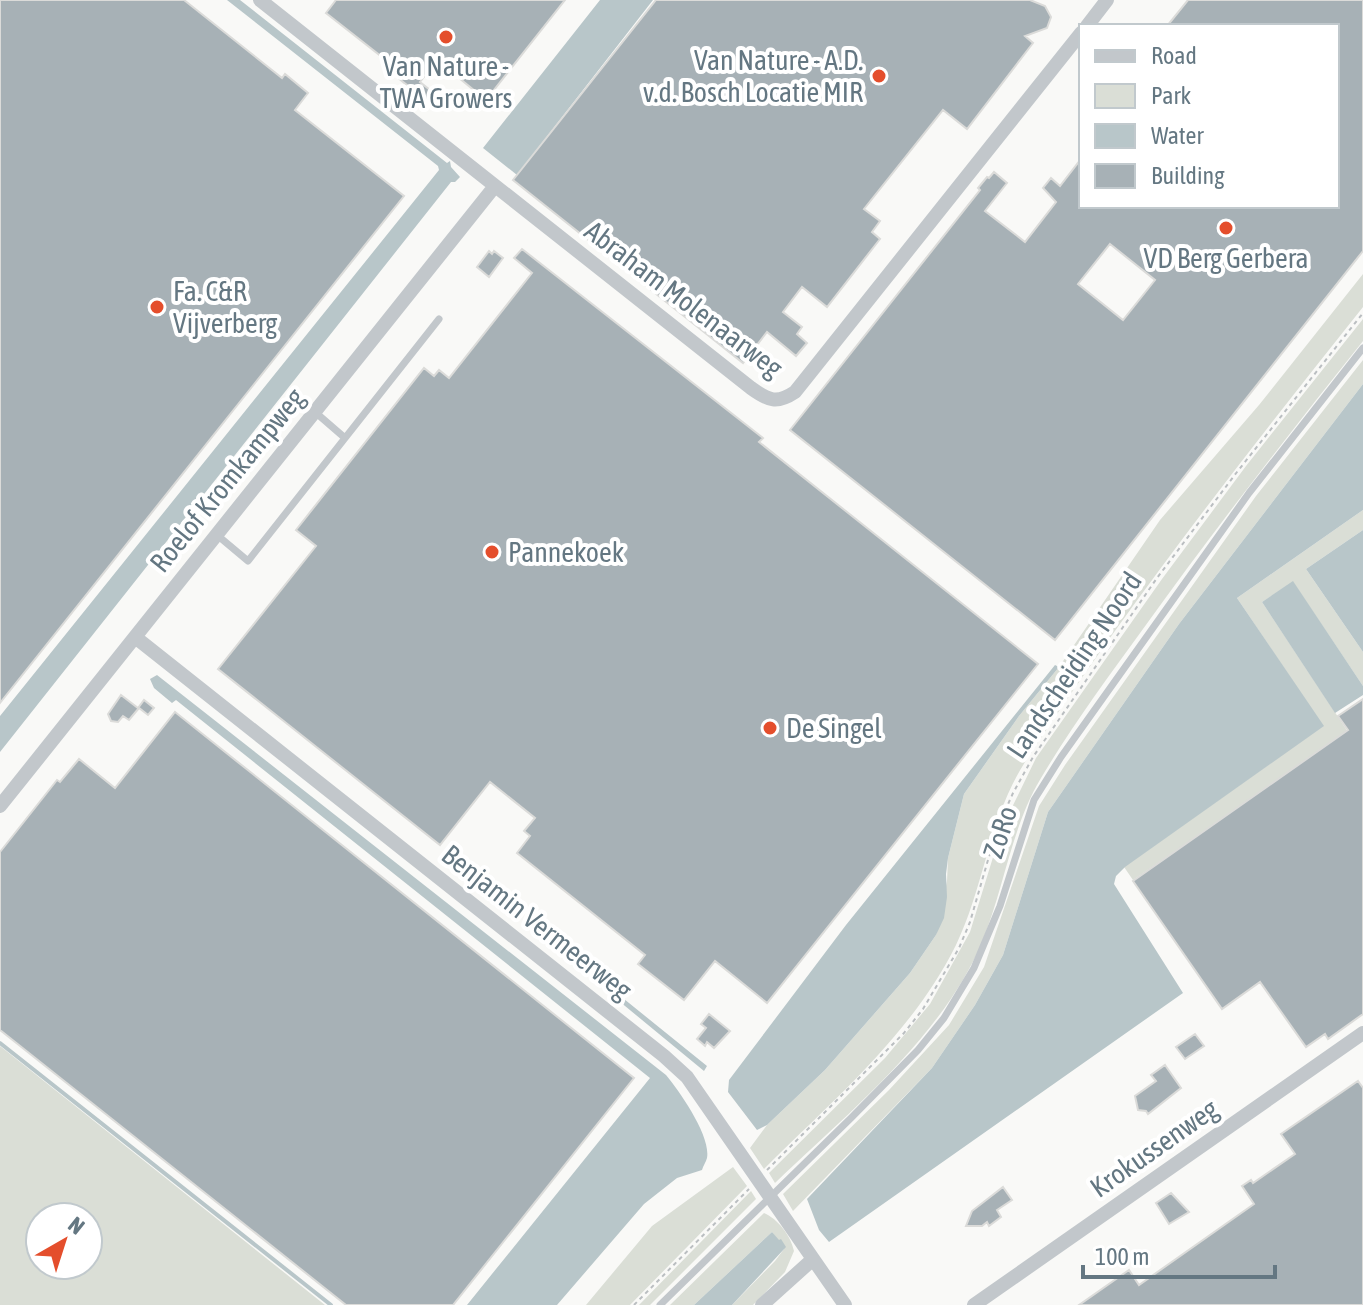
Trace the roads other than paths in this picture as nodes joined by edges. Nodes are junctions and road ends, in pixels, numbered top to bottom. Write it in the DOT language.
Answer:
graph roads {
  1 [pos="260,0"];
  2 [pos="1107,0"];
  3 [pos="1089,24"];
  4 [pos="1079,36"];
  5 [pos="495,186"];
  6 [pos="439,319"];
  7 [pos="1363,348"];
  8 [pos="315,412"];
  9 [pos="345,438"];
  10 [pos="217,535"];
  11 [pos="135,637"];
  12 [pos="0,806"];
  13 [pos="1363,1033"];
  14 [pos="770,1196"];
  15 [pos="812,1260"];
  16 [pos="660,1305"];
  17 [pos="762,1305"];
  18 [pos="845,1305"];
  19 [pos="974,1305"];
  1 -- 5 [label="street, Abraham Molenaarweg"];
  2 -- 3 [label="street"];
  4 -- 5 [label="street, Abraham Molenaarweg"];
  5 -- 8 [label="street, Roelof Kromkampweg"];
  6 -- 9 [label="lane"];
  7 -- 14 [label="lane, ZoRo"];
  8 -- 9 [label="lane"];
  8 -- 10 [label="street, Roelof Kromkampweg"];
  9 -- 10 [label="lane"];
  10 -- 11 [label="street, Roelof Kromkampweg"];
  11 -- 12 [label="street, Roelof Kromkampweg"];
  11 -- 14 [label="street, Benjamin Vermeerweg"];
  13 -- 19 [label="street, Krokussenweg"];
  14 -- 15 [label="street, Benjamin Vermeerweg"];
  14 -- 16 [label="lane, ZoRo"];
  15 -- 17 [label="street"];
  15 -- 18 [label="street, Benjamin Vermeerweg"];
}
